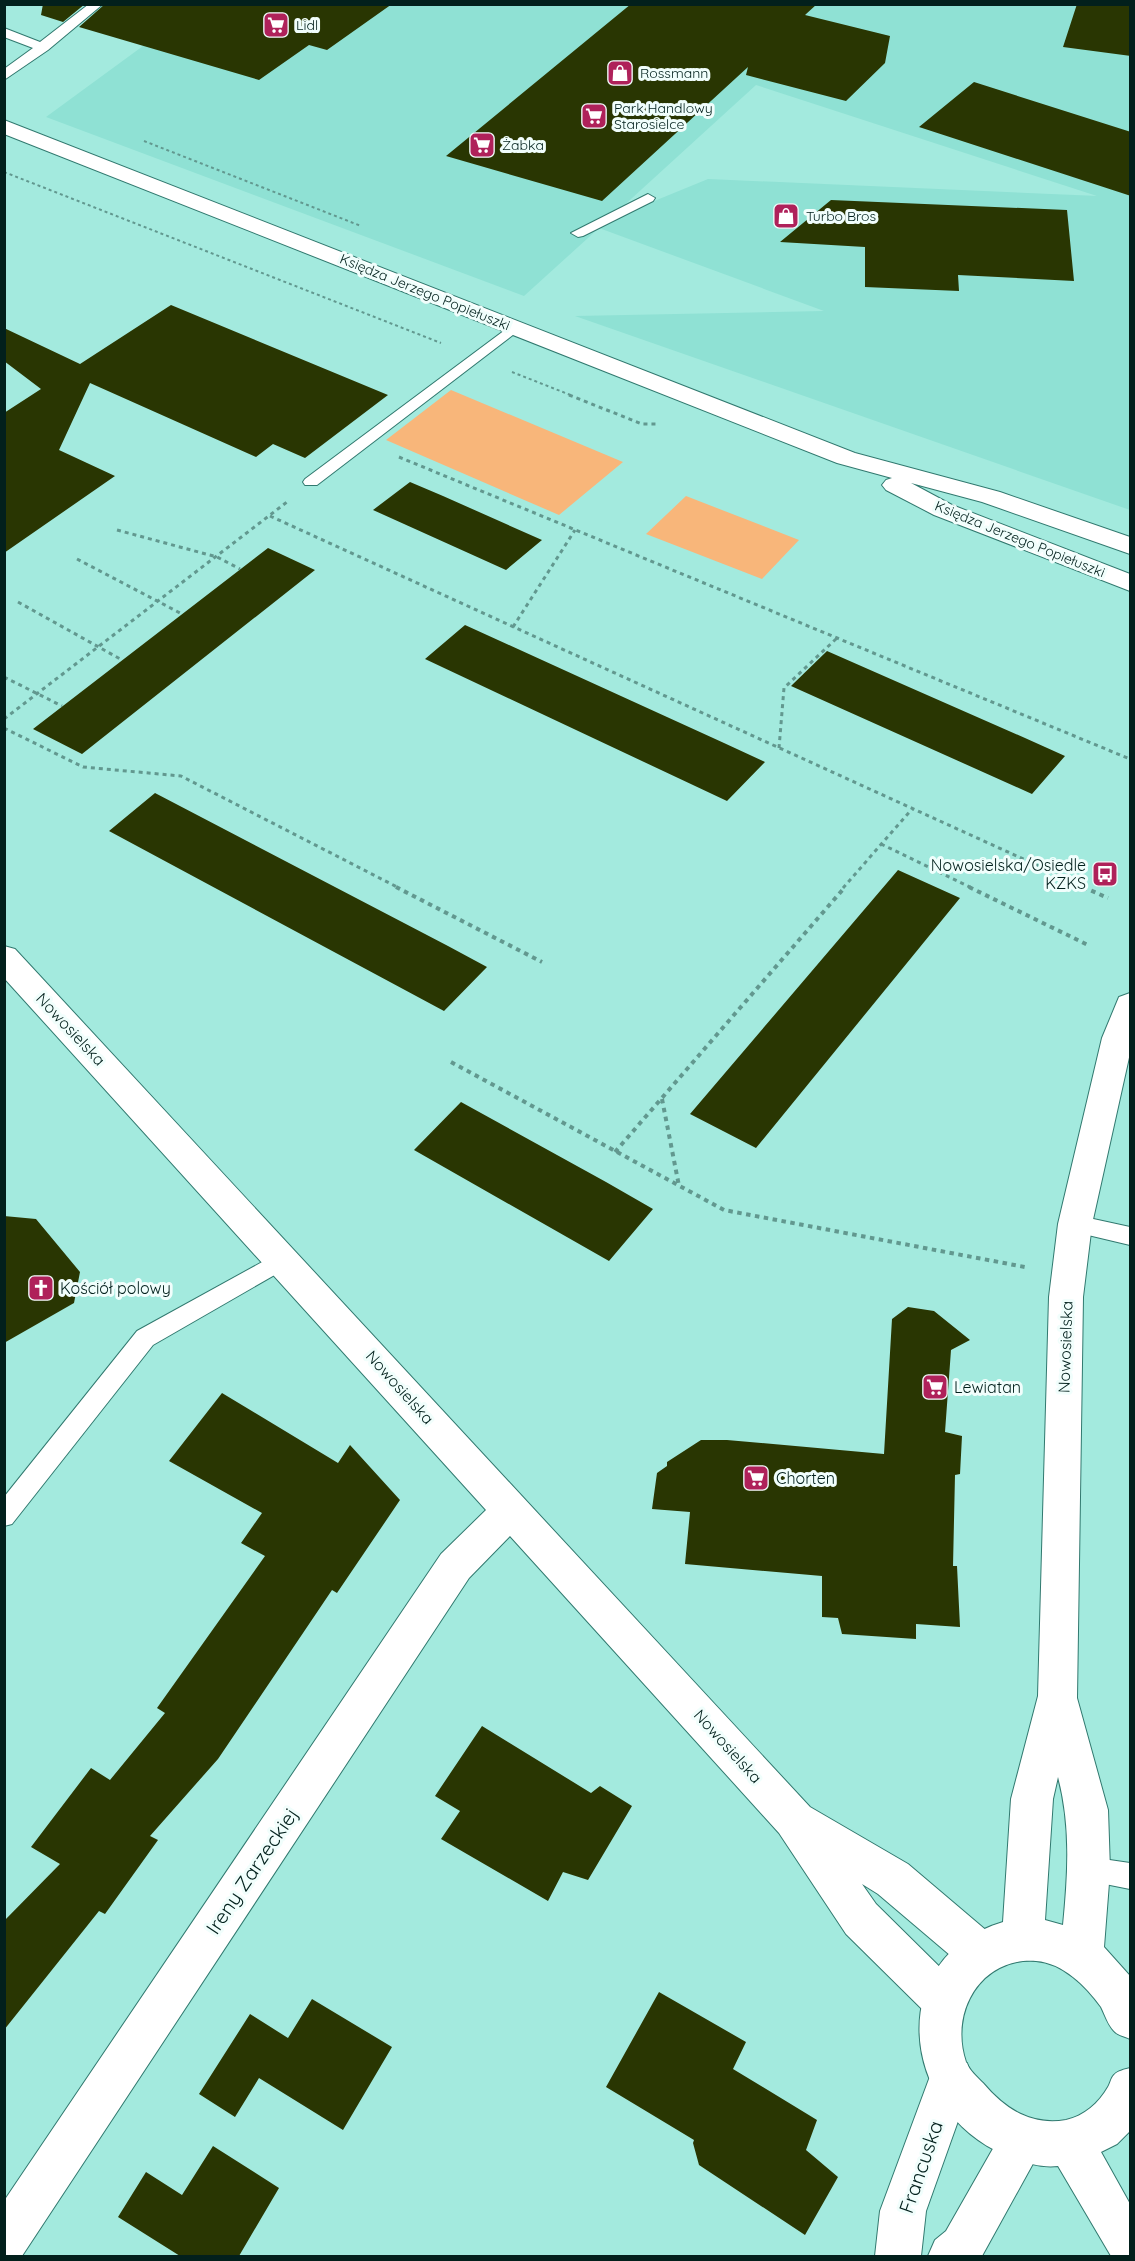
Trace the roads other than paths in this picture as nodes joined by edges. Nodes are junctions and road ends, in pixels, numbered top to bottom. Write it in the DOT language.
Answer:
graph roads {
  1 [pos="97,4"];
  2 [pos="4,32"];
  3 [pos="43,46"];
  4 [pos="4,76"];
  5 [pos="4,126"];
  6 [pos="648,198"];
  7 [pos="578,233"];
  8 [pos="513,328"];
  9 [pos="846,458"];
  10 [pos="311,482"];
  11 [pos="1131,546"];
  12 [pos="1131,583"];
  13 [pos="4,957"];
  14 [pos="1131,1005"];
  15 [pos="1075,1224"];
  16 [pos="1131,1236"];
  17 [pos="284,1259"];
  18 [pos="511,1510"];
  19 [pos="4,1516"];
  20 [pos="1058,1696"];
  21 [pos="794,1819"];
  22 [pos="1089,1870"];
  23 [pos="1131,1876"];
  24 [pos="1023,1940"];
  25 [pos="979,1952"];
  26 [pos="1082,1957"];
  27 [pos="943,2000"];
  28 [pos="1131,2018"];
  29 [pos="951,2079"];
  30 [pos="1128,2105"];
  31 [pos="1023,2140"];
  32 [pos="1070,2143"];
  33 [pos="4,2242"];
  34 [pos="1131,2243"];
  35 [pos="898,2256"];
  36 [pos="951,2256"];
  1 -- 3 [label="lane"];
  2 -- 3 [label="lane"];
  3 -- 4 [label="lane"];
  5 -- 8 [label="street, Księdza Jerzego Popiełuszki"];
  6 -- 7 [label="lane"];
  8 -- 9 [label="street, Księdza Jerzego Popiełuszki"];
  8 -- 10 [label="lane"];
  9 -- 11 [label="street, Księdza Jerzego Popiełuszki"];
  9 -- 12 [label="street, Księdza Jerzego Popiełuszki"];
  13 -- 17 [label="street, Nowosielska"];
  14 -- 15 [label="street, Nowosielska"];
  15 -- 16 [label="lane"];
  15 -- 20 [label="street, Nowosielska"];
  17 -- 18 [label="street, Nowosielska"];
  17 -- 19 [label="lane"];
  18 -- 21 [label="street, Nowosielska"];
  18 -- 33 [label="street, Ireny Zarzeckiej"];
  20 -- 22 [label="street, Nowosielska"];
  20 -- 24 [label="street, Nowosielska"];
  21 -- 25 [label="street, Nowosielska"];
  21 -- 27 [label="street, Nowosielska"];
  22 -- 23 [label="lane"];
  22 -- 26 [label="street, Nowosielska"];
  24 -- 25 [label="street"];
  24 -- 26 [label="street"];
  25 -- 27 [label="street"];
  26 -- 28 [label="street"];
  27 -- 29 [label="street"];
  29 -- 31 [label="street"];
  29 -- 35 [label="street, Francuska"];
  30 -- 32 [label="street"];
  31 -- 32 [label="street"];
  31 -- 36 [label="street"];
  32 -- 34 [label="street"];
}
